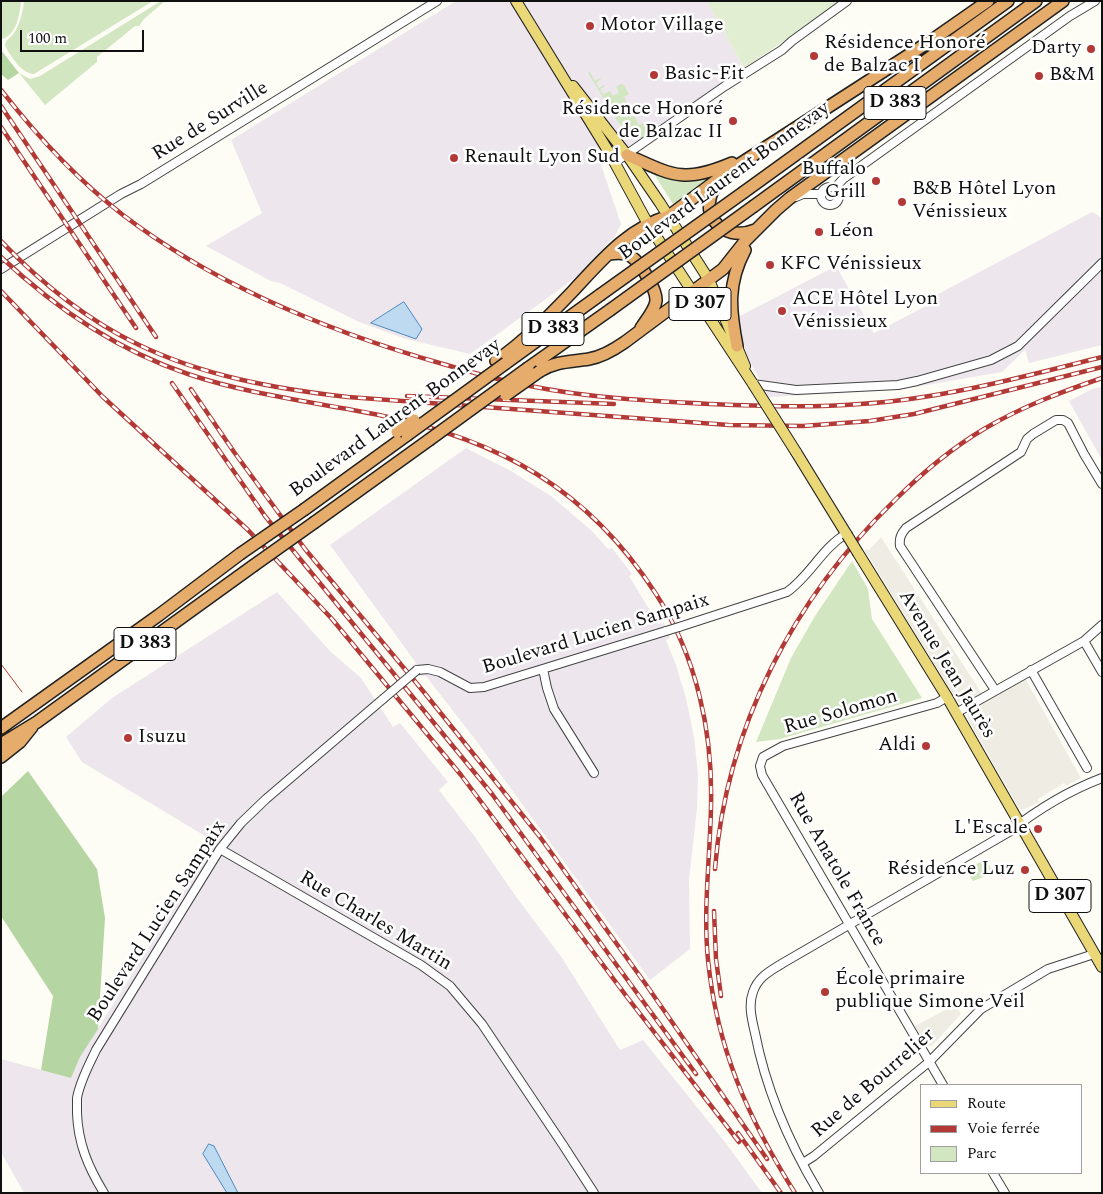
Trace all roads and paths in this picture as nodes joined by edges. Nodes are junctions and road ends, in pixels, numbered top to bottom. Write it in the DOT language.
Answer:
graph roads {
  1 [pos="437,1"];
  2 [pos="516,1"];
  3 [pos="847,1"];
  4 [pos="986,1"];
  5 [pos="1008,1"];
  6 [pos="1036,1"];
  7 [pos="1063,1"];
  8 [pos="1095,1"];
  9 [pos="562,75"];
  10 [pos="761,150"];
  11 [pos="627,155"];
  12 [pos="614,163"];
  13 [pos="729,171"];
  14 [pos="834,188"];
  15 [pos="820,194"];
  16 [pos="776,210"];
  17 [pos="668,216"];
  18 [pos="648,224"];
  19 [pos="757,229"];
  20 [pos="609,254"];
  21 [pos="1102,263"];
  22 [pos="1,269"];
  23 [pos="709,280"];
  24 [pos="692,293"];
  25 [pos="639,332"];
  26 [pos="737,346"];
  27 [pos="501,362"];
  28 [pos="534,369"];
  29 [pos="753,384"];
  30 [pos="1102,484"];
  31 [pos="847,535"];
  32 [pos="1102,625"];
  33 [pos="1084,641"];
  34 [pos="543,669"];
  35 [pos="1031,670"];
  36 [pos="1102,672"];
  37 [pos="995,690"];
  38 [pos="947,697"];
  39 [pos="956,713"];
  40 [pos="37,722"];
  41 [pos="1,728"];
  42 [pos="1,744"];
  43 [pos="1,757"];
  44 [pos="1087,768"];
  45 [pos="594,773"];
  46 [pos="762,775"];
  47 [pos="1102,778"];
  48 [pos="1019,824"];
  49 [pos="220,850"];
  50 [pos="849,924"];
  51 [pos="1094,954"];
  52 [pos="1102,968"];
  53 [pos="929,1062"];
  54 [pos="942,1084"];
  55 [pos="802,1163"];
  56 [pos="995,1174"];
  57 [pos="104,1193"];
  58 [pos="594,1193"];
  59 [pos="819,1193"];
  60 [pos="1005,1193"];
  1 -- 22 [label="street, Rue de Surville"];
  2 -- 9 [label="main road"];
  3 -- 11 [label="street"];
  4 -- 10 [label="highway"];
  5 -- 27 [label="highway, Boulevard Laurent Bonnevay / D 383, bridge"];
  6 -- 28 [label="highway, Boulevard Laurent Bonnevay / D 383, bridge"];
  7 -- 16 [label="highway"];
  8 -- 14 [label="street"];
  9 -- 11 [label="main road"];
  9 -- 12 [label="main road"];
  10 -- 11 [label="highway"];
  10 -- 13 [label="highway"];
  11 -- 12 [label="street"];
  11 -- 17 [label="main road"];
  12 -- 18 [label="main road"];
  13 -- 17 [label="highway"];
  13 -- 19 [label="highway"];
  14 -- 15 [label="street"];
  14 -- 15 [label="street"];
  15 -- 16 [label="street"];
  16 -- 19 [label="highway"];
  17 -- 18 [label="highway"];
  17 -- 23 [label="main road, D 307"];
  18 -- 20 [label="highway"];
  18 -- 24 [label="main road, D 307"];
  19 -- 23 [label="highway"];
  19 -- 26 [label="highway"];
  20 -- 25 [label="highway"];
  20 -- 27 [label="highway"];
  21 -- 29 [label="street"];
  23 -- 24 [label="highway"];
  23 -- 26 [label="main road, D 307"];
  24 -- 25 [label="highway"];
  24 -- 29 [label="main road, D 307"];
  25 -- 28 [label="highway"];
  26 -- 29 [label="main road, D 307"];
  27 -- 41 [label="highway, Boulevard Laurent Bonnevay / D 383, bridge"];
  28 -- 40 [label="highway, Boulevard Laurent Bonnevay / D 383, bridge"];
  29 -- 31 [label="main road, Avenue Jean Jaurès / D 307, bridge"];
  30 -- 37 [label="street"];
  31 -- 34 [label="street, Boulevard Lucien Sampaix, bridge"];
  31 -- 38 [label="main road, Avenue Jean Jaurès / D 307, bridge"];
  32 -- 33 [label="street"];
  33 -- 35 [label="street"];
  33 -- 36 [label="street"];
  34 -- 45 [label="street"];
  34 -- 49 [label="street, Boulevard Lucien Sampaix, bridge"];
  35 -- 37 [label="street"];
  35 -- 44 [label="street"];
  37 -- 39 [label="street"];
  38 -- 39 [label="main road, Avenue Jean Jaurès / D 307"];
  38 -- 46 [label="street, Rue Solomon"];
  39 -- 48 [label="main road, Avenue Jean Jaurès / D 307"];
  40 -- 42 [label="highway, D 383"];
  40 -- 43 [label="highway"];
  46 -- 50 [label="street, Rue Anatole France"];
  47 -- 48 [label="street"];
  48 -- 50 [label="street"];
  48 -- 51 [label="main road, Avenue Jean Jaurès / D 307"];
  49 -- 57 [label="street, Boulevard Lucien Sampaix"];
  49 -- 58 [label="street, Rue Charles Martin"];
  50 -- 53 [label="street, Rue Anatole France"];
  50 -- 55 [label="street"];
  51 -- 52 [label="main road, Avenue Jean Jaurès / D 307"];
  51 -- 53 [label="street, Rue de Bourrelier"];
  53 -- 54 [label="street, Rue Anatole France"];
  53 -- 55 [label="street, Rue de Bourrelier"];
  55 -- 59 [label="street"];
  56 -- 60 [label="street"];
}
